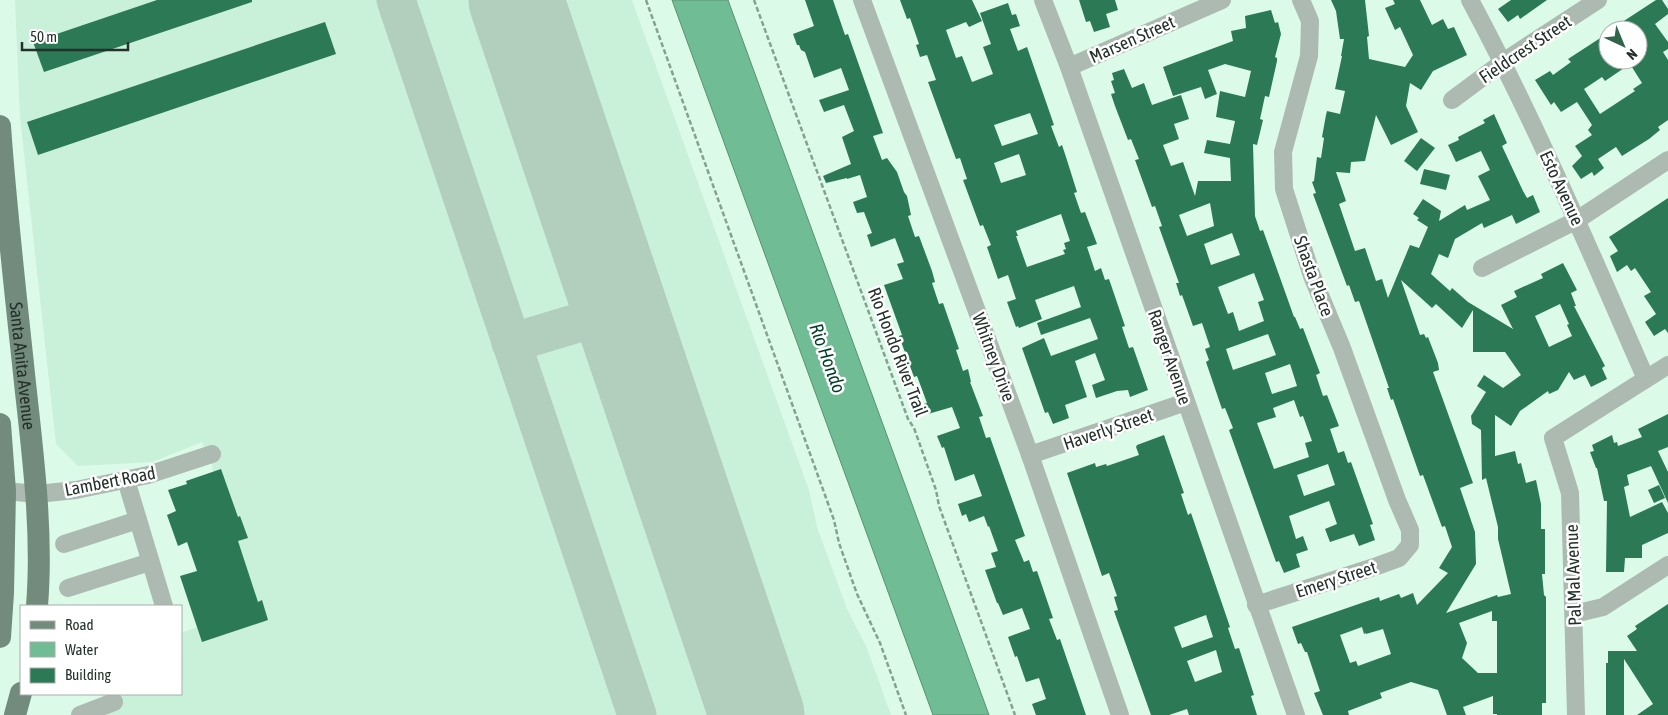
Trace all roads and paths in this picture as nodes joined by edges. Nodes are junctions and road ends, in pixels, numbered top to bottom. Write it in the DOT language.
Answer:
graph roads {
  1 [pos="646,0"];
  2 [pos="754,0"];
  3 [pos="862,0"];
  4 [pos="1042,0"];
  5 [pos="1222,0"];
  6 [pos="1301,0"];
  7 [pos="1470,0"];
  8 [pos="1598,0"];
  9 [pos="1503,62"];
  10 [pos="1069,67"];
  11 [pos="1452,100"];
  12 [pos="0,126"];
  13 [pos="1668,160"];
  14 [pos="2,188"];
  15 [pos="1577,220"];
  16 [pos="1482,268"];
  17 [pos="1668,365"];
  18 [pos="1646,379"];
  19 [pos="1186,402"];
  20 [pos="0,424"];
  21 [pos="212,454"];
  22 [pos="1030,455"];
  23 [pos="126,480"];
  24 [pos="5,491"];
  25 [pos="37,494"];
  26 [pos="138,520"];
  27 [pos="64,544"];
  28 [pos="1410,545"];
  29 [pos="150,562"];
  30 [pos="1668,565"];
  31 [pos="68,588"];
  32 [pos="37,605"];
  33 [pos="159,605"];
  34 [pos="1256,605"];
  35 [pos="1574,614"];
  36 [pos="0,637"];
  37 [pos="20,695"];
  38 [pos="115,704"];
  39 [pos="15,715"];
  40 [pos="80,715"];
  41 [pos="906,715"];
  42 [pos="1015,715"];
  43 [pos="1120,715"];
  44 [pos="1296,715"];
  45 [pos="1576,715"];
  1 -- 41 [label="path"];
  2 -- 42 [label="path, Rio Hondo River Trail"];
  3 -- 22 [label="street, Whitney Drive"];
  4 -- 10 [label="street, Ranger Avenue"];
  5 -- 10 [label="street, Marsen Street"];
  6 -- 28 [label="street, Shasta Place"];
  7 -- 9 [label="street, Esto Avenue"];
  8 -- 9 [label="street, Fieldcrest Street"];
  9 -- 11 [label="street, Fieldcrest Street"];
  9 -- 15 [label="street, Esto Avenue"];
  10 -- 19 [label="street, Ranger Avenue"];
  12 -- 14 [label="main road, Santa Anita Avenue"];
  13 -- 15 [label="street"];
  14 -- 25 [label="main road, Santa Anita Avenue"];
  15 -- 16 [label="street"];
  15 -- 18 [label="street, Esto Avenue"];
  17 -- 18 [label="street"];
  18 -- 35 [label="street, Pal Mal Avenue"];
  19 -- 22 [label="street, Haverly Street"];
  19 -- 34 [label="street, Ranger Avenue"];
  20 -- 24 [label="main road, Santa Anita Avenue"];
  21 -- 23 [label="street, Lambert Road"];
  22 -- 43 [label="street, Whitney Drive"];
  23 -- 25 [label="street, Lambert Road"];
  23 -- 26 [label="street"];
  24 -- 25 [label="street, Lambert Road"];
  24 -- 36 [label="main road, Santa Anita Avenue"];
  25 -- 32 [label="main road, Santa Anita Avenue"];
  26 -- 27 [label="street"];
  26 -- 29 [label="street"];
  28 -- 34 [label="street, Emery Street"];
  29 -- 31 [label="street"];
  29 -- 33 [label="street"];
  30 -- 35 [label="street"];
  34 -- 44 [label="street, Ranger Avenue"];
  35 -- 45 [label="street, Pal Mal Avenue"];
  37 -- 39 [label="main road"];
  38 -- 40 [label="street"];
}
